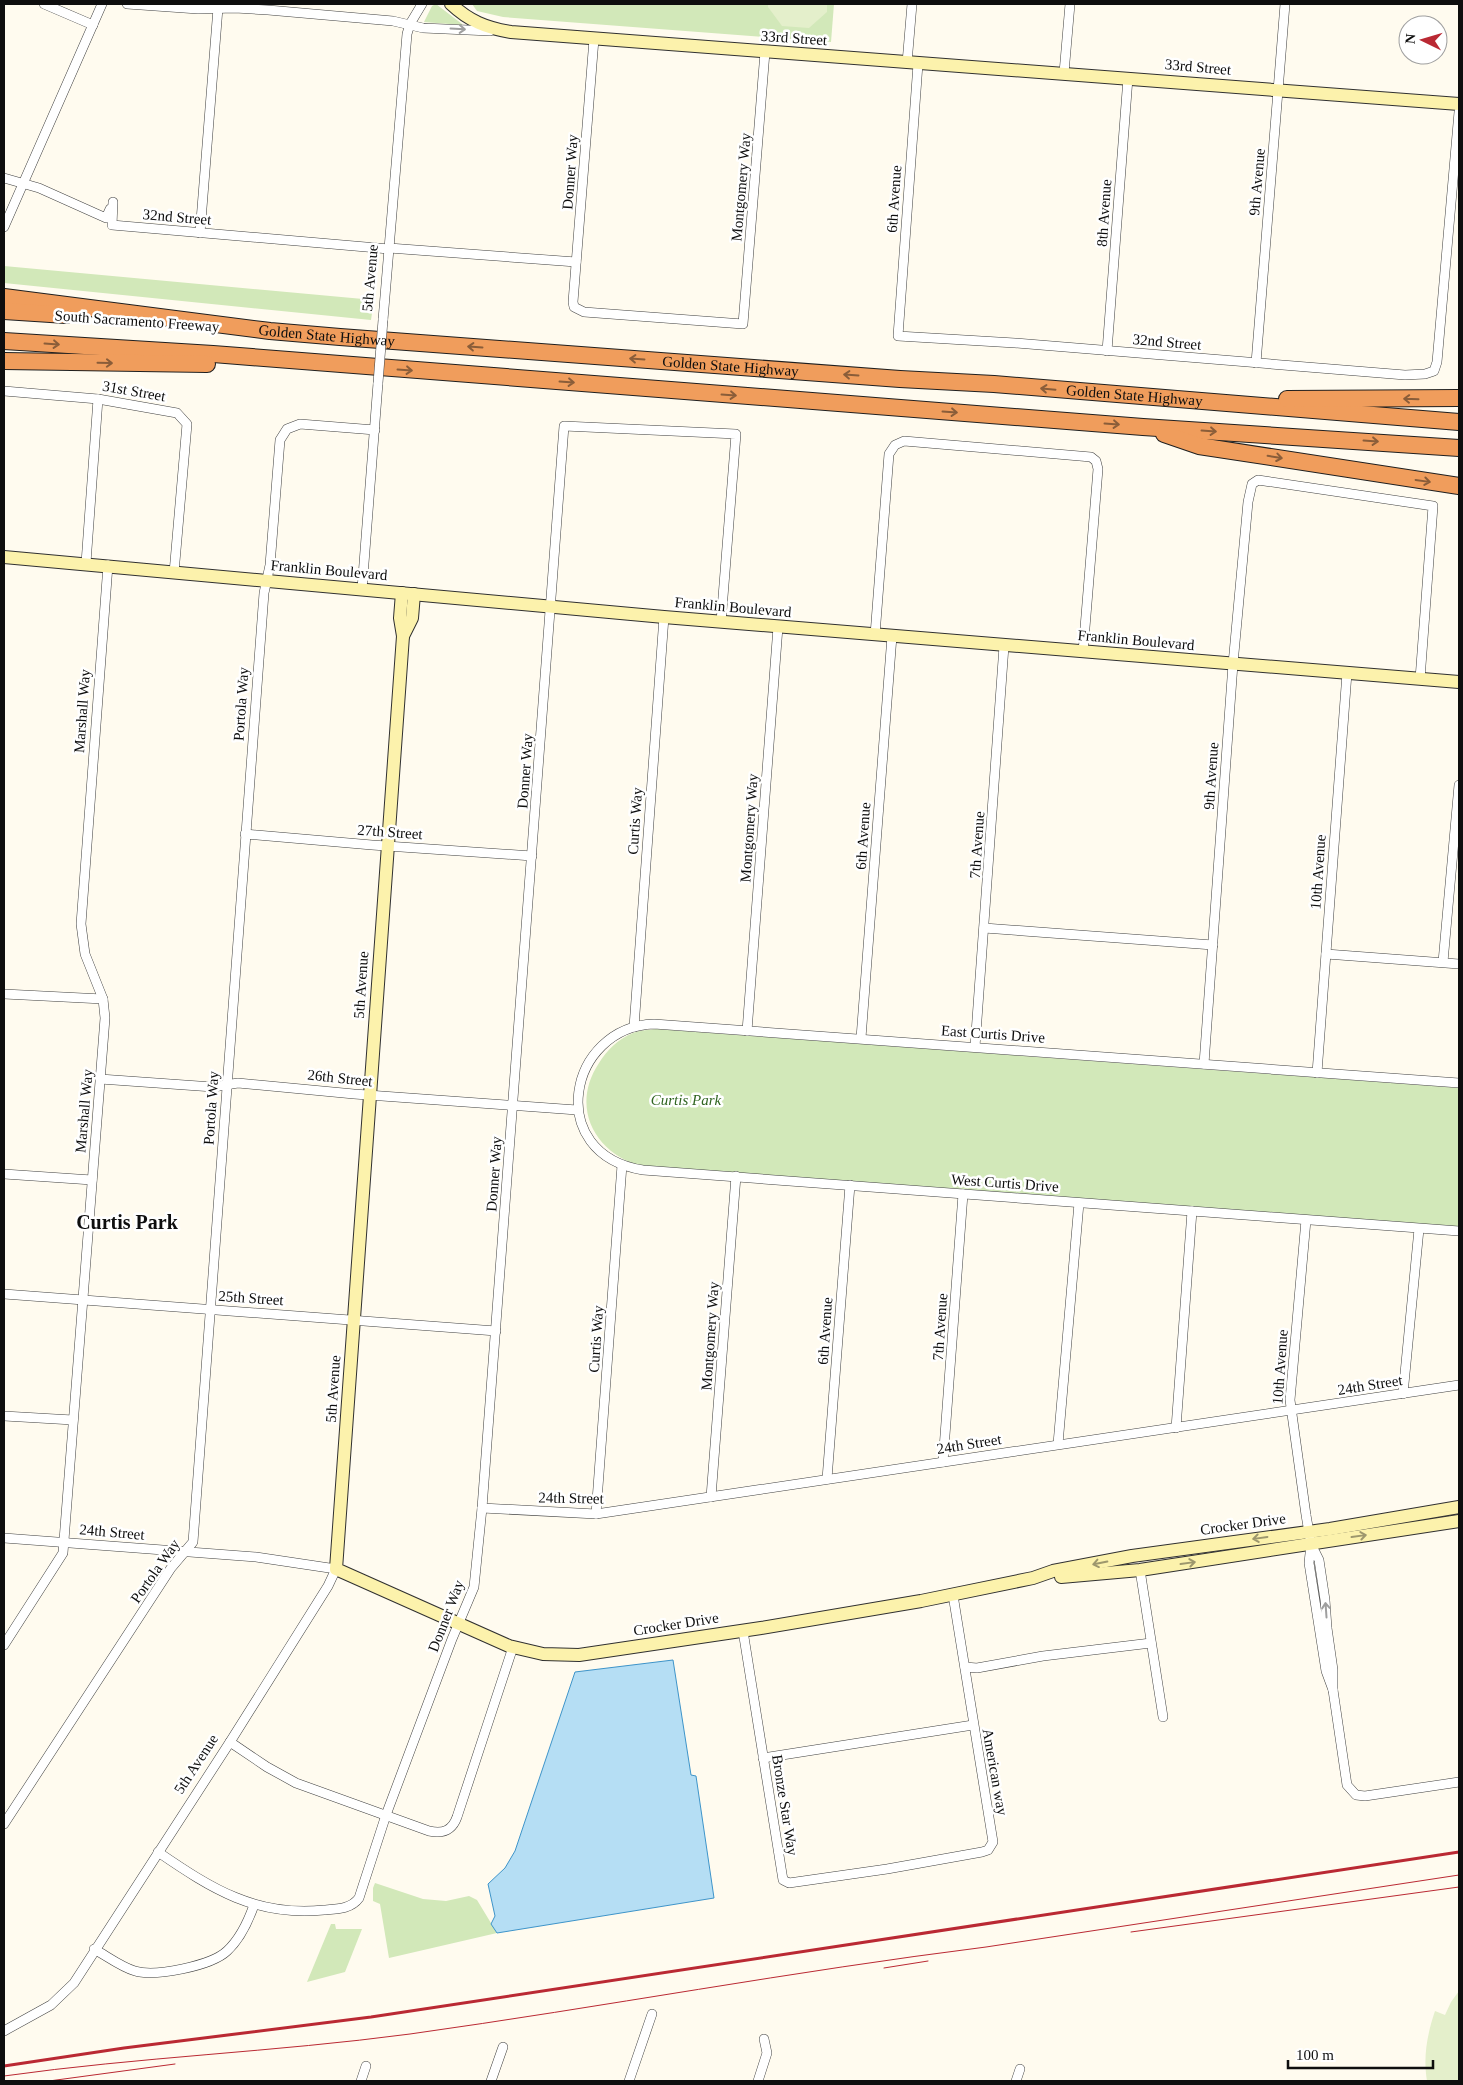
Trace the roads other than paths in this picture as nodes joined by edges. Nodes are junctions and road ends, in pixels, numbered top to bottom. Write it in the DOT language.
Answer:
graph roads {
  1 [pos="44,4"];
  2 [pos="102,4"];
  3 [pos="127,4"];
  4 [pos="422,4"];
  5 [pos="450,4"];
  6 [pos="912,4"];
  7 [pos="1070,4"];
  8 [pos="1285,4"];
  9 [pos="218,8"];
  10 [pos="410,24"];
  11 [pos="93,25"];
  12 [pos="511,32"];
  13 [pos="594,39"];
  14 [pos="765,52"];
  15 [pos="913,64"];
  16 [pos="1064,73"];
  17 [pos="1128,78"];
  18 [pos="1278,90"];
  19 [pos="1459,104"];
  20 [pos="1459,112"];
  21 [pos="4,178"];
  22 [pos="23,184"];
  23 [pos="4,227"];
  24 [pos="200,233"];
  25 [pos="389,248"];
  26 [pos="576,262"];
  27 [pos="4,297"];
  28 [pos="574,307"];
  29 [pos="4,311"];
  30 [pos="270,331"];
  31 [pos="898,336"];
  32 [pos="4,341"];
  33 [pos="1107,351"];
  34 [pos="4,361"];
  35 [pos="1256,363"];
  36 [pos="339,365"];
  37 [pos="4,391"];
  38 [pos="1459,398"];
  39 [pos="98,399"];
  40 [pos="1184,401"];
  41 [pos="1459,422"];
  42 [pos="1143,426"];
  43 [pos="375,430"];
  44 [pos="1459,448"];
  45 [pos="1459,486"];
  46 [pos="4,557"];
  47 [pos="86,563"];
  48 [pos="108,565"];
  49 [pos="174,573"];
  50 [pos="266,581"];
  51 [pos="362,589"];
  52 [pos="408,593"];
  53 [pos="550,607"];
  54 [pos="664,617"];
  55 [pos="722,622"];
  56 [pos="778,627"];
  57 [pos="875,635"];
  58 [pos="892,636"];
  59 [pos="1004,646"];
  60 [pos="1083,652"];
  61 [pos="1233,664"];
  62 [pos="1347,673"];
  63 [pos="1420,679"];
  64 [pos="1459,682"];
  65 [pos="1459,785"];
  66 [pos="245,834"];
  67 [pos="388,846"];
  68 [pos="532,856"];
  69 [pos="984,928"];
  70 [pos="1213,945"];
  71 [pos="1326,954"];
  72 [pos="1443,962"];
  73 [pos="1459,964"];
  74 [pos="4,994"];
  75 [pos="103,999"];
  76 [pos="634,1027"];
  77 [pos="747,1031"];
  78 [pos="861,1038"];
  79 [pos="975,1047"];
  80 [pos="1204,1064"];
  81 [pos="1317,1073"];
  82 [pos="100,1079"];
  83 [pos="1459,1083"];
  84 [pos="226,1085"];
  85 [pos="370,1095"];
  86 [pos="513,1105"];
  87 [pos="577,1110"];
  88 [pos="622,1165"];
  89 [pos="4,1174"];
  90 [pos="736,1176"];
  91 [pos="92,1180"];
  92 [pos="850,1185"];
  93 [pos="964,1194"];
  94 [pos="1079,1203"];
  95 [pos="1192,1211"];
  96 [pos="1306,1220"];
  97 [pos="1419,1228"];
  98 [pos="1459,1232"];
  99 [pos="4,1294"];
  100 [pos="83,1299"];
  101 [pos="209,1309"];
  102 [pos="354,1320"];
  103 [pos="496,1331"];
  104 [pos="1459,1385"];
  105 [pos="1403,1394"];
  106 [pos="1291,1411"];
  107 [pos="4,1416"];
  108 [pos="73,1420"];
  109 [pos="1176,1428"];
  110 [pos="1058,1444"];
  111 [pos="943,1462"];
  112 [pos="827,1479"];
  113 [pos="711,1497"];
  114 [pos="1459,1507"];
  115 [pos="482,1508"];
  116 [pos="596,1514"];
  117 [pos="1459,1521"];
  118 [pos="4,1538"];
  119 [pos="1310,1538"];
  120 [pos="64,1542"];
  121 [pos="183,1552"];
  122 [pos="336,1569"];
  123 [pos="1140,1570"];
  124 [pos="1033,1578"];
  125 [pos="953,1595"];
  126 [pos="458,1624"];
  127 [pos="743,1630"];
  128 [pos="1151,1643"];
  129 [pos="4,1645"];
  130 [pos="513,1647"];
  131 [pos="965,1667"];
  132 [pos="1163,1717"];
  133 [pos="973,1725"];
  134 [pos="230,1742"];
  135 [pos="763,1758"];
  136 [pos="1459,1782"];
  137 [pos="386,1816"];
  138 [pos="4,1824"];
  139 [pos="158,1852"];
  140 [pos="887,1869"];
  141 [pos="254,1906"];
  142 [pos="94,1949"];
  143 [pos="652,2014"];
  144 [pos="4,2032"];
  145 [pos="764,2039"];
  146 [pos="503,2047"];
  147 [pos="366,2066"];
  148 [pos="1020,2069"];
  149 [pos="361,2081"];
  150 [pos="491,2081"];
  151 [pos="629,2081"];
  152 [pos="758,2081"];
  153 [pos="1016,2081"];
  1 -- 11 [label="street"];
  2 -- 11 [label="street"];
  3 -- 9 [label="street, 33rd Street"];
  4 -- 10 [label="street, 5th Avenue"];
  5 -- 12 [label="street"];
  6 -- 15 [label="street, 6th Avenue"];
  7 -- 16 [label="street"];
  8 -- 18 [label="street, 9th Avenue"];
  9 -- 10 [label="street, 33rd Street"];
  9 -- 24 [label="street"];
  10 -- 12 [label="street, 33rd Street, one-way"];
  10 -- 25 [label="street, 5th Avenue"];
  11 -- 22 [label="street"];
  12 -- 13 [label="street, 33rd Street"];
  13 -- 14 [label="street, 33rd Street"];
  13 -- 26 [label="street, Donner Way"];
  14 -- 15 [label="street, 33rd Street"];
  14 -- 28 [label="street, Montgomery Way"];
  15 -- 16 [label="street, 33rd Street"];
  15 -- 31 [label="street, 6th Avenue"];
  16 -- 17 [label="street, 33rd Street"];
  17 -- 18 [label="street, 33rd Street"];
  17 -- 33 [label="street, 8th Avenue"];
  18 -- 19 [label="street, 33rd Street"];
  18 -- 35 [label="street, 9th Avenue"];
  20 -- 35 [label="street, 32nd Street"];
  21 -- 22 [label="street, 32nd Street"];
  22 -- 23 [label="street"];
  22 -- 24 [label="street, 32nd Street"];
  24 -- 25 [label="street, 32nd Street"];
  25 -- 26 [label="street, 32nd Street"];
  25 -- 43 [label="street, 5th Avenue, bridge"];
  26 -- 28 [label="street, Donner Way"];
  27 -- 30 [label="highway, Golden State Highway"];
  29 -- 30 [label="highway, South Sacramento Freeway"];
  40 -- 30 [label="highway, Golden State Highway, one-way"];
  31 -- 33 [label="street, 32nd Street"];
  32 -- 36 [label="highway, Golden State Highway, one-way"];
  33 -- 35 [label="street, 32nd Street"];
  34 -- 36 [label="highway, one-way"];
  36 -- 42 [label="highway, Golden State Highway, one-way"];
  37 -- 39 [label="street, 31st Street"];
  38 -- 40 [label="highway, one-way"];
  39 -- 47 [label="street"];
  39 -- 49 [label="street, 31st Street"];
  40 -- 41 [label="highway, Golden State Highway"];
  42 -- 44 [label="highway, Golden State Highway, one-way"];
  42 -- 45 [label="highway, one-way"];
  43 -- 50 [label="street, Portola Way"];
  43 -- 51 [label="street, 5th Avenue"];
  46 -- 47 [label="street, Franklin Boulevard"];
  47 -- 48 [label="street, Franklin Boulevard"];
  48 -- 49 [label="street, Franklin Boulevard"];
  48 -- 75 [label="street, Marshall Way"];
  49 -- 50 [label="street, Franklin Boulevard"];
  50 -- 51 [label="street, Franklin Boulevard"];
  50 -- 66 [label="street, Portola Way"];
  51 -- 52 [label="street, Franklin Boulevard"];
  52 -- 53 [label="street, Franklin Boulevard"];
  52 -- 67 [label="street, 5th Avenue"];
  53 -- 54 [label="street, Franklin Boulevard"];
  53 -- 55 [label="street, Donner Way"];
  53 -- 68 [label="street, Donner Way"];
  54 -- 55 [label="street, Franklin Boulevard"];
  54 -- 76 [label="street, Curtis Way"];
  55 -- 56 [label="street, Franklin Boulevard"];
  56 -- 57 [label="street, Franklin Boulevard"];
  56 -- 77 [label="street, Montgomery Way"];
  57 -- 58 [label="street, Franklin Boulevard"];
  57 -- 60 [label="street"];
  58 -- 59 [label="street, Franklin Boulevard"];
  58 -- 78 [label="street, 6th Avenue"];
  59 -- 60 [label="street, Franklin Boulevard"];
  59 -- 69 [label="street, 7th Avenue"];
  60 -- 61 [label="street, Franklin Boulevard"];
  61 -- 62 [label="street, Franklin Boulevard"];
  61 -- 63 [label="street, 9th Avenue"];
  61 -- 70 [label="street, 9th Avenue"];
  62 -- 63 [label="street, Franklin Boulevard"];
  62 -- 71 [label="street, 10th Avenue"];
  63 -- 64 [label="street, Franklin Boulevard"];
  65 -- 72 [label="street"];
  66 -- 67 [label="street, 27th Street"];
  66 -- 84 [label="street, Portola Way"];
  67 -- 68 [label="street, 27th Street"];
  67 -- 85 [label="street, 5th Avenue"];
  68 -- 86 [label="street, Donner Way"];
  69 -- 70 [label="street"];
  69 -- 79 [label="street, 7th Avenue"];
  70 -- 80 [label="street, 9th Avenue"];
  71 -- 72 [label="street"];
  71 -- 81 [label="street, 10th Avenue"];
  72 -- 73 [label="street"];
  74 -- 75 [label="street"];
  75 -- 82 [label="street, Marshall Way"];
  76 -- 77 [label="street, East Curtis Drive"];
  76 -- 87 [label="street, East Curtis Drive"];
  77 -- 78 [label="street, East Curtis Drive"];
  78 -- 79 [label="street, East Curtis Drive"];
  79 -- 80 [label="street, East Curtis Drive"];
  80 -- 81 [label="street, East Curtis Drive"];
  81 -- 83 [label="street, East Curtis Drive"];
  82 -- 84 [label="street, 26th Street"];
  82 -- 91 [label="street, Marshall Way"];
  84 -- 85 [label="street, 26th Street"];
  84 -- 101 [label="street, Portola Way"];
  85 -- 86 [label="street, 26th Street"];
  85 -- 102 [label="street, 5th Avenue"];
  86 -- 87 [label="street, 26th Street"];
  86 -- 103 [label="street, Donner Way"];
  87 -- 88 [label="street, West Curtis Drive"];
  88 -- 90 [label="street, West Curtis Drive"];
  88 -- 116 [label="street, Curtis Way"];
  89 -- 91 [label="street"];
  90 -- 92 [label="street, West Curtis Drive"];
  90 -- 113 [label="street, Montgomery Way"];
  91 -- 100 [label="street, Marshall Way"];
  92 -- 93 [label="street, West Curtis Drive"];
  92 -- 112 [label="street, 6th Avenue"];
  93 -- 94 [label="street, West Curtis Drive"];
  93 -- 111 [label="street, 7th Avenue"];
  94 -- 95 [label="street, West Curtis Drive"];
  94 -- 110 [label="street"];
  95 -- 96 [label="street, West Curtis Drive"];
  95 -- 109 [label="street"];
  96 -- 97 [label="street, West Curtis Drive"];
  96 -- 106 [label="street, 10th Avenue"];
  97 -- 98 [label="street, West Curtis Drive"];
  97 -- 105 [label="street"];
  99 -- 100 [label="street, 25th Street"];
  100 -- 101 [label="street, 25th Street"];
  100 -- 108 [label="street, Marshall Way"];
  101 -- 102 [label="street, 25th Street"];
  101 -- 121 [label="street, Portola Way"];
  102 -- 103 [label="street, 25th Street"];
  102 -- 122 [label="street, 5th Avenue"];
  103 -- 115 [label="street, Donner Way"];
  104 -- 105 [label="street, 24th Street"];
  105 -- 106 [label="street, 24th Street"];
  106 -- 109 [label="street, 24th Street"];
  106 -- 119 [label="street, 10th Avenue"];
  107 -- 108 [label="street"];
  108 -- 120 [label="street, Marshall Way"];
  109 -- 110 [label="street, 24th Street"];
  110 -- 111 [label="street, 24th Street"];
  111 -- 112 [label="street, 24th Street"];
  112 -- 113 [label="street, 24th Street"];
  113 -- 116 [label="street, 24th Street"];
  114 -- 119 [label="street, Crocker Drive"];
  115 -- 116 [label="street, 24th Street"];
  115 -- 126 [label="street, Donner Way"];
  119 -- 117 [label="street, Crocker Drive, one-way"];
  118 -- 120 [label="street, 24th Street"];
  123 -- 119 [label="street, Crocker Drive, one-way"];
  119 -- 124 [label="street, Crocker Drive, one-way"];
  119 -- 136 [label="street, 10th Avenue"];
  120 -- 121 [label="street, 24th Street"];
  120 -- 129 [label="street, Marshall Way"];
  121 -- 122 [label="street, 24th Street"];
  121 -- 138 [label="street, Portola Way"];
  122 -- 126 [label="street, Crocker Drive"];
  122 -- 134 [label="street, 5th Avenue"];
  123 -- 124 [label="street, Crocker Drive"];
  123 -- 128 [label="street"];
  124 -- 125 [label="street, Crocker Drive"];
  125 -- 127 [label="street, Crocker Drive"];
  125 -- 131 [label="street, American way"];
  126 -- 130 [label="street, Crocker Drive"];
  126 -- 137 [label="street, Donner Way"];
  127 -- 130 [label="street, Crocker Drive"];
  127 -- 135 [label="street, Bronze Star Way"];
  128 -- 131 [label="street"];
  128 -- 132 [label="street"];
  130 -- 137 [label="street"];
  131 -- 133 [label="street, American way"];
  133 -- 135 [label="street"];
  133 -- 140 [label="street, American way"];
  134 -- 137 [label="street"];
  134 -- 139 [label="street, 5th Avenue"];
  135 -- 140 [label="street, Bronze Star Way"];
  137 -- 141 [label="street, Donner Way"];
  139 -- 141 [label="street"];
  139 -- 142 [label="street, 5th Avenue"];
  141 -- 142 [label="street"];
  142 -- 144 [label="street, 5th Avenue"];
  143 -- 151 [label="street"];
  145 -- 152 [label="street"];
  146 -- 150 [label="street"];
  147 -- 149 [label="street"];
  148 -- 153 [label="street"];
}
